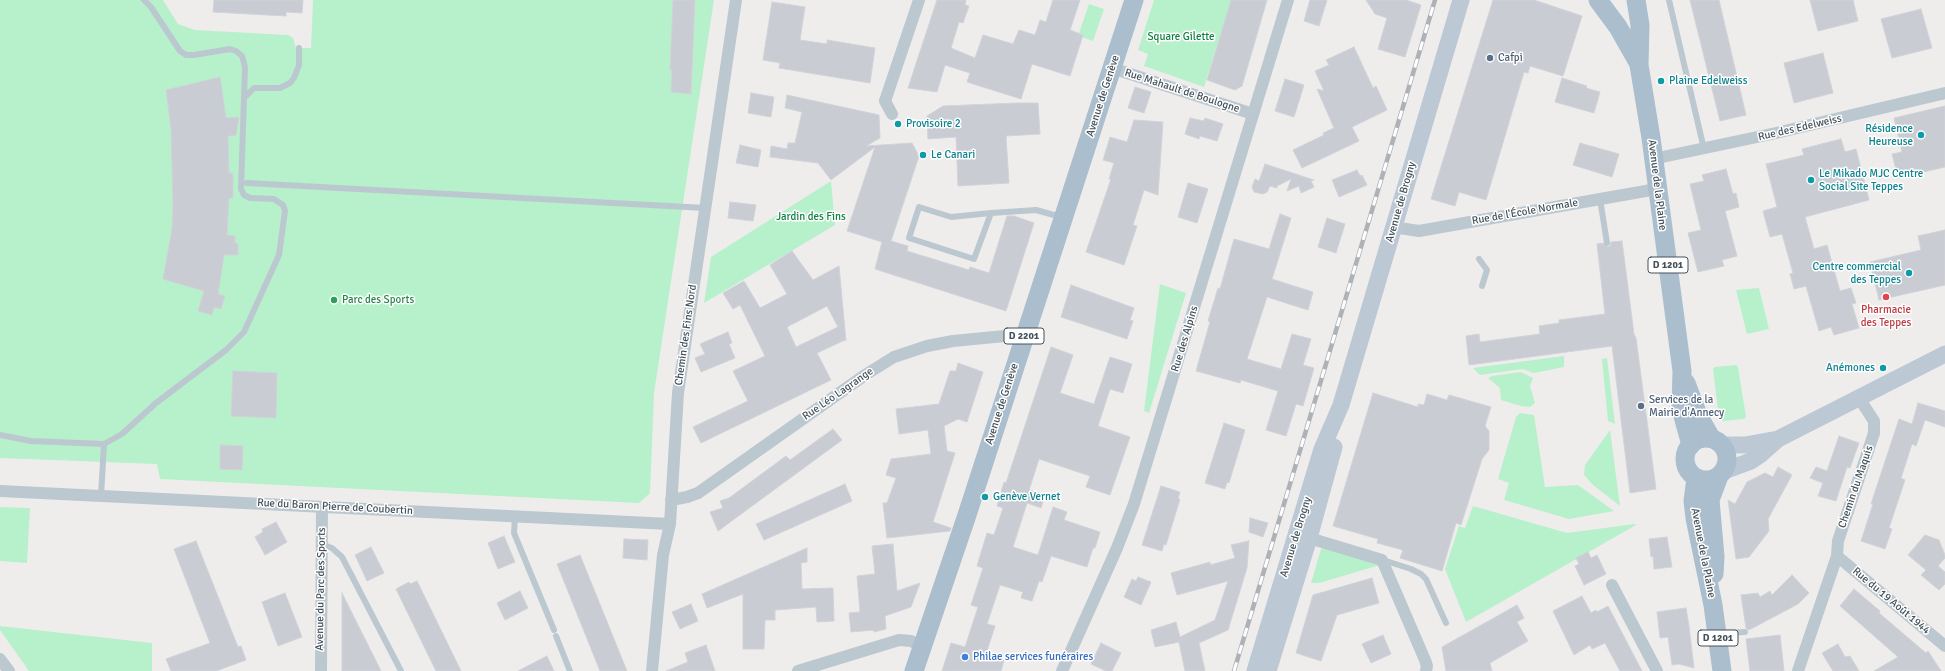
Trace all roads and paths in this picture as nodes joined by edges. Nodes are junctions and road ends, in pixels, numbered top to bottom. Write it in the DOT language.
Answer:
graph roads {
  1 [pos="144,0"];
  2 [pos="736,0"];
  3 [pos="919,0"];
  4 [pos="1134,0"];
  5 [pos="1288,0"];
  6 [pos="1461,0"];
  7 [pos="1598,0"];
  8 [pos="1636,0"];
  9 [pos="1669,0"];
  10 [pos="299,48"];
  11 [pos="1639,65"];
  12 [pos="1112,68"];
  13 [pos="1945,93"];
  14 [pos="244,98"];
  15 [pos="892,114"];
  16 [pos="1253,114"];
  17 [pos="1704,149"];
  18 [pos="1654,159"];
  19 [pos="247,183"];
  20 [pos="1658,189"];
  21 [pos="1600,199"];
  22 [pos="705,208"];
  23 [pos="991,213"];
  24 [pos="1063,218"];
  25 [pos="1394,227"];
  26 [pos="1607,243"];
  27 [pos="1479,259"];
  28 [pos="1482,286"];
  29 [pos="1023,340"];
  30 [pos="1945,354"];
  31 [pos="1682,371"];
  32 [pos="1859,398"];
  33 [pos="1341,405"];
  34 [pos="0,435"];
  35 [pos="1778,439"];
  36 [pos="1717,442"];
  37 [pos="104,444"];
  38 [pos="1691,444"];
  39 [pos="1721,474"];
  40 [pos="1696,478"];
  41 [pos="0,491"];
  42 [pos="101,496"];
  43 [pos="671,500"];
  44 [pos="322,506"];
  45 [pos="515,516"];
  46 [pos="1300,522"];
  47 [pos="670,524"];
  48 [pos="1309,538"];
  49 [pos="321,544"];
  50 [pos="1837,556"];
  51 [pos="1382,560"];
  52 [pos="1612,585"];
  53 [pos="1714,605"];
  54 [pos="1446,623"];
  55 [pos="554,630"];
  56 [pos="1746,632"];
  57 [pos="1717,633"];
  58 [pos="556,636"];
  59 [pos="1945,646"];
  60 [pos="922,647"];
  61 [pos="0,659"];
  62 [pos="8,671"];
  63 [pos="320,671"];
  64 [pos="400,671"];
  65 [pos="570,671"];
  66 [pos="652,671"];
  67 [pos="798,671"];
  68 [pos="914,671"];
  69 [pos="1062,671"];
  70 [pos="1255,671"];
  71 [pos="1268,671"];
  72 [pos="1427,671"];
  73 [pos="1657,671"];
  74 [pos="1722,671"];
  75 [pos="1798,671"];
  1 -- 14 [label="lane"];
  2 -- 22 [label="street, Chemin des Fins Nord"];
  3 -- 15 [label="street"];
  4 -- 12 [label="main road, Avenue de Genève / D 2201"];
  5 -- 16 [label="street, Rue des Alpins"];
  6 -- 25 [label="main road, Avenue de Brogny"];
  7 -- 11 [label="main road"];
  8 -- 11 [label="main road, Avenue de la Plaine / D 1201"];
  9 -- 17 [label="lane"];
  10 -- 14 [label="lane"];
  11 -- 18 [label="main road, Avenue de la Plaine / D 1201"];
  12 -- 16 [label="street, Rue Mahault de Boulogne"];
  12 -- 24 [label="main road, Avenue de Genève / D 2201"];
  13 -- 17 [label="street, Rue des Edelweiss"];
  14 -- 37 [label="lane"];
  16 -- 69 [label="street, Rue des Alpins"];
  17 -- 18 [label="street, Rue des Edelweiss"];
  18 -- 20 [label="main road, Avenue de la Plaine / D 1201"];
  19 -- 22 [label="lane"];
  20 -- 21 [label="street, Rue de l'École Normale"];
  20 -- 31 [label="main road, Avenue de la Plaine / D 1201"];
  21 -- 25 [label="street, Rue de l'École Normale"];
  21 -- 26 [label="lane"];
  22 -- 43 [label="street, Chemin des Fins Nord"];
  23 -- 23 [label="lane"];
  23 -- 24 [label="lane"];
  24 -- 29 [label="main road, Avenue de Genève / D 2201"];
  25 -- 33 [label="main road, Avenue de Brogny"];
  27 -- 28 [label="lane"];
  29 -- 43 [label="street, Rue Léo Lagrange"];
  29 -- 60 [label="main road, Avenue de Genève / D 2201"];
  30 -- 32 [label="main road"];
  31 -- 36 [label="main road, Avenue de la Plaine"];
  31 -- 38 [label="main road, Avenue de la Plaine"];
  32 -- 35 [label="main road"];
  32 -- 50 [label="street, Chemin du Maquis"];
  33 -- 46 [label="main road, Avenue de Brogny"];
  33 -- 48 [label="main road, Avenue de Brogny"];
  34 -- 37 [label="lane"];
  35 -- 36 [label="main road"];
  35 -- 39 [label="main road"];
  36 -- 38 [label="main road"];
  36 -- 39 [label="main road"];
  37 -- 42 [label="lane"];
  38 -- 40 [label="main road"];
  39 -- 40 [label="main road"];
  39 -- 53 [label="main road, Avenue de la Plaine"];
  40 -- 53 [label="main road, Avenue de la Plaine"];
  41 -- 42 [label="street, Rue du Baron Pierre de Coubertin"];
  42 -- 44 [label="street, Rue du Baron Pierre de Coubertin"];
  43 -- 47 [label="street, Chemin des Fins Nord"];
  44 -- 45 [label="street, Rue du Baron Pierre de Coubertin"];
  44 -- 49 [label="street, Avenue du Parc des Sports"];
  45 -- 47 [label="street, Rue du Baron Pierre de Coubertin"];
  45 -- 55 [label="lane"];
  46 -- 48 [label="lane"];
  46 -- 70 [label="main road, Avenue de Brogny"];
  47 -- 66 [label="street, Chemin des Fins Nord"];
  48 -- 51 [label="street"];
  48 -- 71 [label="main road, Avenue de Brogny"];
  49 -- 63 [label="street, Avenue du Parc des Sports"];
  49 -- 64 [label="lane"];
  50 -- 59 [label="street, Rue du 19 Août 1944"];
  50 -- 75 [label="street, Chemin du Maquis"];
  51 -- 54 [label="lane"];
  51 -- 72 [label="street"];
  52 -- 73 [label="street"];
  53 -- 57 [label="main road, Avenue de la Plaine / D 1201"];
  56 -- 57 [label="lane"];
  57 -- 74 [label="main road, Avenue de la Plaine / D 1201"];
  58 -- 65 [label="lane"];
  60 -- 67 [label="street"];
  60 -- 68 [label="main road, Avenue de Genève / D 2201"];
  61 -- 62 [label="street"];
}
